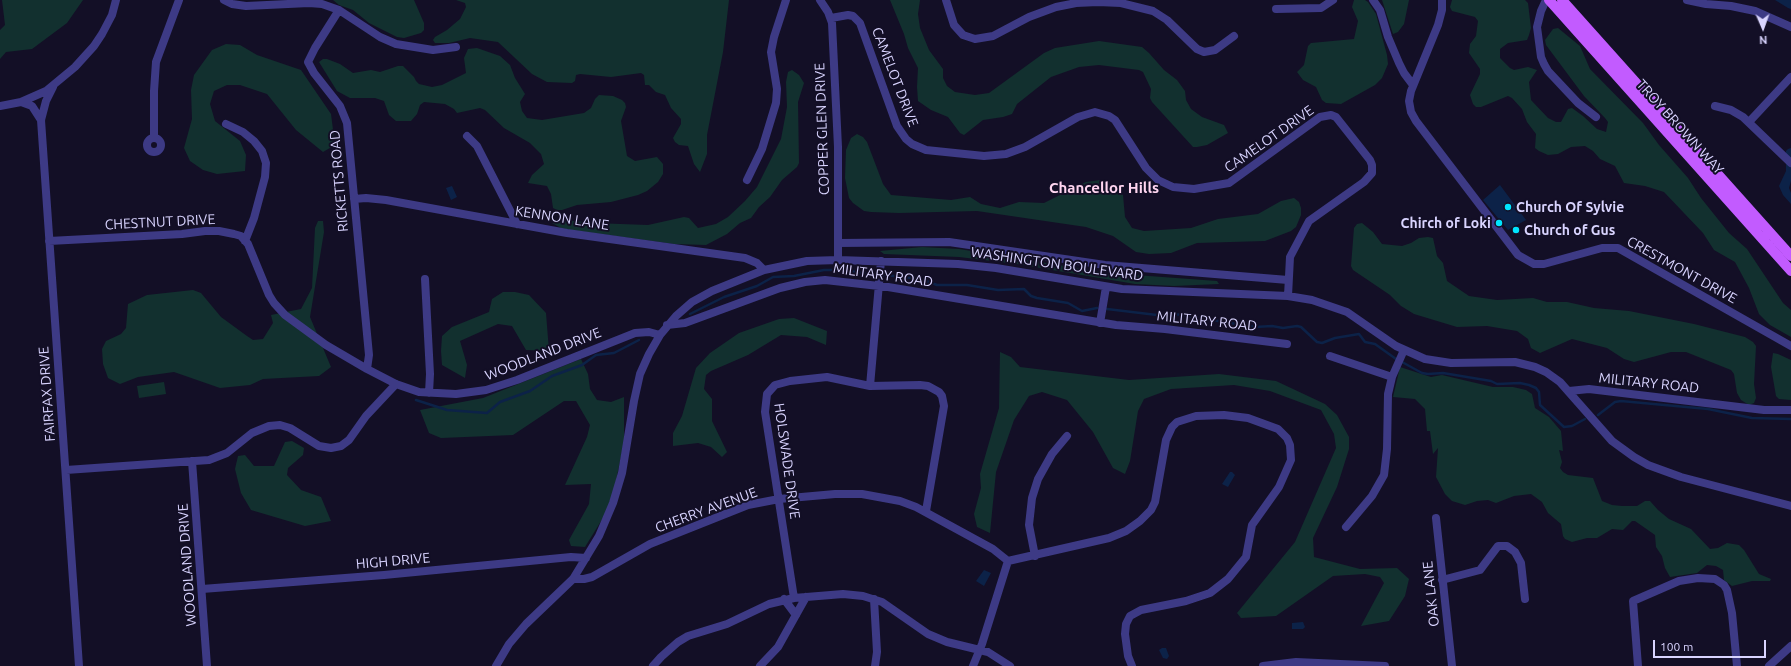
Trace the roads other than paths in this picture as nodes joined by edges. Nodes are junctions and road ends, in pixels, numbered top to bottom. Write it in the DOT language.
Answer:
graph roads {
  1 [pos="116,0"];
  2 [pos="178,0"];
  3 [pos="224,0"];
  4 [pos="786,0"];
  5 [pos="820,0"];
  6 [pos="946,0"];
  7 [pos="1333,0"];
  8 [pos="1373,0"];
  9 [pos="1442,0"];
  10 [pos="1547,0"];
  11 [pos="1562,0"];
  12 [pos="1687,0"];
  13 [pos="1276,9"];
  14 [pos="339,10"];
  15 [pos="831,18"];
  16 [pos="1791,27"];
  17 [pos="1234,36"];
  18 [pos="456,46"];
  19 [pos="1791,78"];
  20 [pos="1413,84"];
  21 [pos="53,87"];
  22 [pos="21,102"];
  23 [pos="0,106"];
  24 [pos="1715,106"];
  25 [pos="1596,117"];
  26 [pos="42,120"];
  27 [pos="1749,122"];
  28 [pos="226,124"];
  29 [pos="467,136"];
  30 [pos="154,137"];
  31 [pos="1791,163"];
  32 [pos="747,180"];
  33 [pos="354,199"];
  34 [pos="516,224"];
  35 [pos="49,241"];
  36 [pos="246,241"];
  37 [pos="838,243"];
  38 [pos="1791,256"];
  39 [pos="838,260"];
  40 [pos="881,261"];
  41 [pos="764,270"];
  42 [pos="1791,271"];
  43 [pos="425,279"];
  44 [pos="1288,280"];
  45 [pos="879,286"];
  46 [pos="1106,287"];
  47 [pos="1288,296"];
  48 [pos="1100,323"];
  49 [pos="667,325"];
  50 [pos="660,335"];
  51 [pos="1287,344"];
  52 [pos="1791,346"];
  53 [pos="1404,350"];
  54 [pos="1330,356"];
  55 [pos="367,368"];
  56 [pos="1392,377"];
  57 [pos="396,384"];
  58 [pos="870,386"];
  59 [pos="1569,391"];
  60 [pos="429,393"];
  61 [pos="1791,410"];
  62 [pos="1067,436"];
  63 [pos="192,461"];
  64 [pos="66,470"];
  65 [pos="779,499"];
  66 [pos="1791,506"];
  67 [pos="926,511"];
  68 [pos="1436,518"];
  69 [pos="1346,528"];
  70 [pos="1035,556"];
  71 [pos="586,558"];
  72 [pos="1008,561"];
  73 [pos="573,579"];
  74 [pos="1442,580"];
  75 [pos="202,589"];
  76 [pos="806,597"];
  77 [pos="794,598"];
  78 [pos="784,599"];
  79 [pos="874,599"];
  80 [pos="1525,599"];
  81 [pos="796,615"];
  82 [pos="1791,646"];
  83 [pos="980,650"];
  84 [pos="79,666"];
  85 [pos="207,666"];
  86 [pos="496,666"];
  87 [pos="653,666"];
  88 [pos="760,666"];
  89 [pos="875,666"];
  90 [pos="973,666"];
  91 [pos="1010,666"];
  92 [pos="1132,666"];
  93 [pos="1263,666"];
  94 [pos="1385,666"];
  95 [pos="1452,666"];
  96 [pos="1638,666"];
  97 [pos="1737,666"];
  98 [pos="1769,666"];
  1 -- 21 [label="street"];
  2 -- 30 [label="street"];
  3 -- 14 [label="street"];
  4 -- 32 [label="street"];
  5 -- 15 [label="street, COPPER GLEN DRIVE"];
  6 -- 17 [label="street"];
  7 -- 13 [label="street"];
  8 -- 20 [label="street"];
  9 -- 20 [label="street, CRESTMONT DRIVE"];
  10 -- 25 [label="street"];
  10 -- 42 [label="main road, TROY BROWN WAY"];
  11 -- 38 [label="main road, TROY BROWN WAY"];
  12 -- 16 [label="street"];
  14 -- 18 [label="street"];
  14 -- 33 [label="street, RICKETTS ROAD"];
  15 -- 37 [label="street, COPPER GLEN DRIVE"];
  15 -- 44 [label="street, CAMELOT DRIVE"];
  19 -- 27 [label="street"];
  20 -- 52 [label="street, CRESTMONT DRIVE"];
  21 -- 22 [label="street"];
  21 -- 26 [label="street, FAIRFAX DRIVE"];
  22 -- 23 [label="street"];
  22 -- 26 [label="street"];
  24 -- 27 [label="street"];
  26 -- 35 [label="street, FAIRFAX DRIVE"];
  27 -- 31 [label="street"];
  28 -- 36 [label="street"];
  29 -- 34 [label="street"];
  33 -- 34 [label="street, KENNON LANE"];
  33 -- 55 [label="street, RICKETTS ROAD"];
  34 -- 41 [label="street, KENNON LANE"];
  35 -- 36 [label="street, CHESTNUT DRIVE"];
  35 -- 64 [label="street, FAIRFAX DRIVE"];
  36 -- 55 [label="street"];
  37 -- 39 [label="street, COPPER GLEN DRIVE"];
  37 -- 44 [label="street, WASHINGTON BOULEVARD"];
  39 -- 40 [label="street, WASHINGTON BOULEVARD"];
  39 -- 41 [label="street, WASHINGTON BOULEVARD"];
  40 -- 45 [label="street"];
  40 -- 46 [label="street, WASHINGTON BOULEVARD"];
  41 -- 49 [label="street, WASHINGTON BOULEVARD"];
  43 -- 60 [label="street"];
  44 -- 47 [label="street, CAMELOT DRIVE"];
  45 -- 48 [label="street, MILITARY ROAD"];
  45 -- 49 [label="street, MILITARY ROAD"];
  45 -- 58 [label="street"];
  46 -- 47 [label="street, WASHINGTON BOULEVARD"];
  46 -- 48 [label="street"];
  47 -- 53 [label="street, WASHINGTON BOULEVARD"];
  48 -- 51 [label="street, MILITARY ROAD"];
  49 -- 50 [label="street, WASHINGTON BOULEVARD"];
  50 -- 60 [label="street, WOODLAND DRIVE"];
  50 -- 71 [label="street, WASHINGTON BOULEVARD"];
  53 -- 56 [label="street"];
  53 -- 59 [label="street, WASHINGTON BOULEVARD"];
  54 -- 56 [label="street"];
  55 -- 57 [label="street"];
  56 -- 69 [label="street"];
  57 -- 60 [label="street, WOODLAND DRIVE"];
  57 -- 63 [label="street"];
  58 -- 65 [label="street, HOLSWADE DRIVE"];
  58 -- 67 [label="street, HOLSWADE DRIVE"];
  59 -- 61 [label="street, MILITARY ROAD"];
  59 -- 66 [label="street, WASHINGTON BOULEVARD"];
  62 -- 70 [label="street"];
  63 -- 64 [label="street"];
  63 -- 75 [label="street, WOODLAND DRIVE"];
  64 -- 84 [label="street, FAIRFAX DRIVE"];
  65 -- 67 [label="street, CHERRY AVENUE"];
  65 -- 73 [label="street, CHERRY AVENUE"];
  65 -- 77 [label="street, HOLSWADE DRIVE"];
  67 -- 72 [label="street, CHERRY AVENUE"];
  68 -- 74 [label="street, OAK LANE"];
  70 -- 72 [label="street"];
  70 -- 92 [label="street"];
  71 -- 73 [label="street, WASHINGTON BOULEVARD"];
  71 -- 75 [label="street, HIGH DRIVE"];
  72 -- 83 [label="street"];
  73 -- 86 [label="street, WASHINGTON BOULEVARD"];
  74 -- 80 [label="street"];
  74 -- 95 [label="street, OAK LANE"];
  75 -- 85 [label="street, WOODLAND DRIVE"];
  76 -- 77 [label="street"];
  76 -- 79 [label="street"];
  76 -- 81 [label="street"];
  77 -- 78 [label="street"];
  78 -- 81 [label="street"];
  78 -- 87 [label="street"];
  79 -- 83 [label="street"];
  79 -- 89 [label="street"];
  81 -- 88 [label="street"];
  82 -- 98 [label="street"];
  83 -- 90 [label="street"];
  83 -- 91 [label="street"];
  93 -- 94 [label="street"];
  96 -- 97 [label="street"];
}
